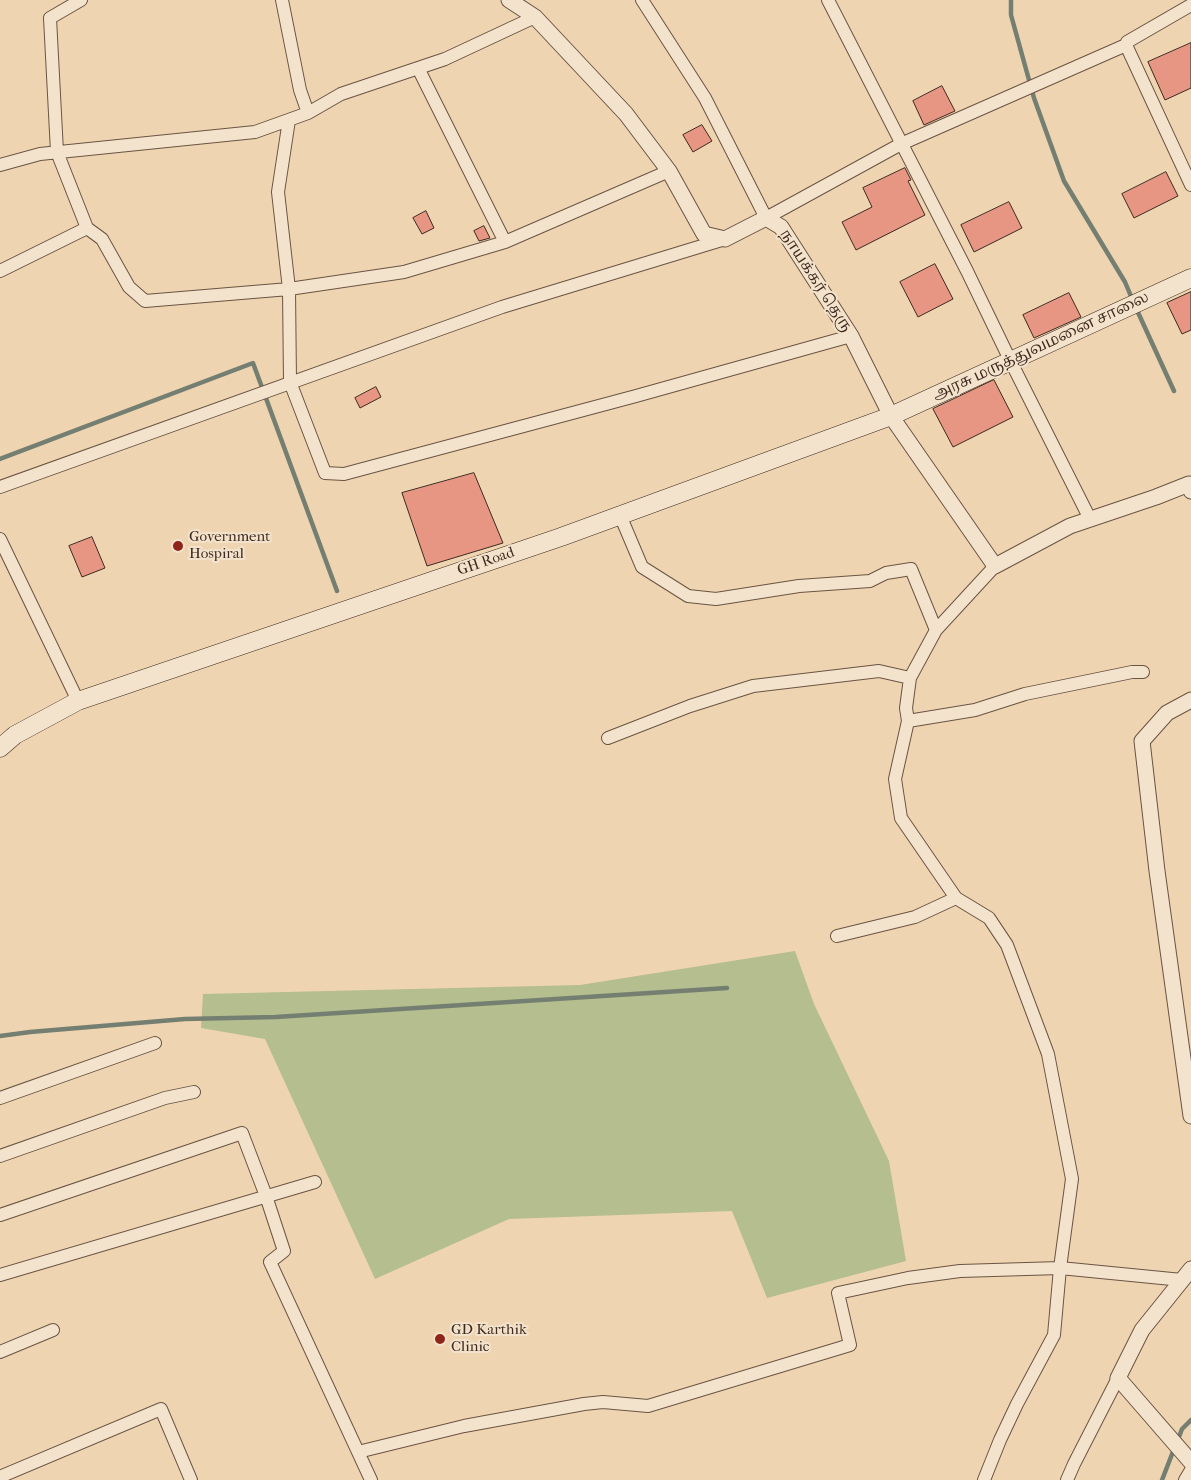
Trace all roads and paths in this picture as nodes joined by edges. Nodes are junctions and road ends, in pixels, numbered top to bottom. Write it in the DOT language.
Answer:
graph roads {
  1 [pos="81,0"];
  2 [pos="282,0"];
  3 [pos="508,0"];
  4 [pos="642,0"];
  5 [pos="828,0"];
  6 [pos="1191,5"];
  7 [pos="535,17"];
  8 [pos="1126,45"];
  9 [pos="418,68"];
  10 [pos="308,113"];
  11 [pos="289,120"];
  12 [pos="901,144"];
  13 [pos="57,152"];
  14 [pos="0,165"];
  15 [pos="669,171"];
  16 [pos="1191,185"];
  17 [pos="766,218"];
  18 [pos="87,228"];
  19 [pos="725,238"];
  20 [pos="505,242"];
  21 [pos="0,271"];
  22 [pos="1191,278"];
  23 [pos="289,289"];
  24 [pos="851,336"];
  25 [pos="1011,362"];
  26 [pos="290,382"];
  27 [pos="892,416"];
  28 [pos="0,487"];
  29 [pos="1190,487"];
  30 [pos="620,515"];
  31 [pos="1090,519"];
  32 [pos="0,539"];
  33 [pos="995,566"];
  34 [pos="936,630"];
  35 [pos="1143,672"];
  36 [pos="910,678"];
  37 [pos="1191,700"];
  38 [pos="78,701"];
  39 [pos="908,721"];
  40 [pos="608,738"];
  41 [pos="0,748"];
  42 [pos="956,898"];
  43 [pos="837,936"];
  44 [pos="155,1043"];
  45 [pos="194,1092"];
  46 [pos="0,1098"];
  47 [pos="1191,1116"];
  48 [pos="0,1156"];
  49 [pos="315,1182"];
  50 [pos="266,1196"];
  51 [pos="0,1215"];
  52 [pos="1060,1268"];
  53 [pos="1187,1274"];
  54 [pos="0,1275"];
  55 [pos="53,1330"];
  56 [pos="0,1352"];
  57 [pos="1118,1378"];
  58 [pos="358,1452"];
  59 [pos="1191,1462"];
  60 [pos="1191,1470"];
  61 [pos="2,1477"];
  62 [pos="191,1480"];
  63 [pos="371,1480"];
  64 [pos="984,1480"];
  65 [pos="1067,1480"];
  66 [pos="1185,1480"];
  1 -- 13 [label="street"];
  2 -- 10 [label="street"];
  3 -- 7 [label="street"];
  4 -- 17 [label="street"];
  5 -- 12 [label="street"];
  6 -- 8 [label="street"];
  7 -- 9 [label="street"];
  7 -- 15 [label="street"];
  8 -- 12 [label="street"];
  8 -- 16 [label="street"];
  9 -- 10 [label="street"];
  9 -- 20 [label="street"];
  10 -- 11 [label="street"];
  11 -- 13 [label="street"];
  11 -- 23 [label="street"];
  12 -- 17 [label="street"];
  12 -- 25 [label="street"];
  13 -- 14 [label="street"];
  13 -- 18 [label="street"];
  15 -- 19 [label="street"];
  15 -- 20 [label="street"];
  17 -- 19 [label="street, நாயக்கர் தெரு"];
  17 -- 24 [label="street, நாயக்கர் தெரு"];
  18 -- 21 [label="street"];
  18 -- 23 [label="street"];
  19 -- 26 [label="street"];
  20 -- 23 [label="street"];
  22 -- 25 [label="main road, அரசு மருத்துவமனை சாலை"];
  23 -- 26 [label="street"];
  24 -- 26 [label="street"];
  24 -- 27 [label="street, நாயக்கர் தெரு"];
  25 -- 27 [label="main road, அரசு மருத்துவமனை சாலை"];
  25 -- 31 [label="street"];
  26 -- 28 [label="street"];
  27 -- 30 [label="main road, GH Road"];
  27 -- 33 [label="street, நாயக்கர் தெரு"];
  29 -- 31 [label="street"];
  30 -- 34 [label="street"];
  30 -- 38 [label="main road, GH Road"];
  31 -- 33 [label="street"];
  32 -- 38 [label="street"];
  33 -- 34 [label="street"];
  34 -- 36 [label="street"];
  35 -- 39 [label="street"];
  36 -- 39 [label="street"];
  36 -- 40 [label="street"];
  37 -- 47 [label="street"];
  38 -- 41 [label="main road, GH Road"];
  39 -- 42 [label="street"];
  42 -- 43 [label="street"];
  42 -- 52 [label="street"];
  44 -- 46 [label="street"];
  45 -- 48 [label="street"];
  49 -- 50 [label="street"];
  50 -- 51 [label="street"];
  50 -- 54 [label="street"];
  50 -- 58 [label="street"];
  52 -- 53 [label="street"];
  52 -- 58 [label="street"];
  52 -- 64 [label="street"];
  53 -- 57 [label="street"];
  55 -- 56 [label="street"];
  57 -- 59 [label="street"];
  57 -- 65 [label="street"];
  58 -- 63 [label="street"];
  60 -- 66 [label="street"];
  61 -- 62 [label="street"];
}
